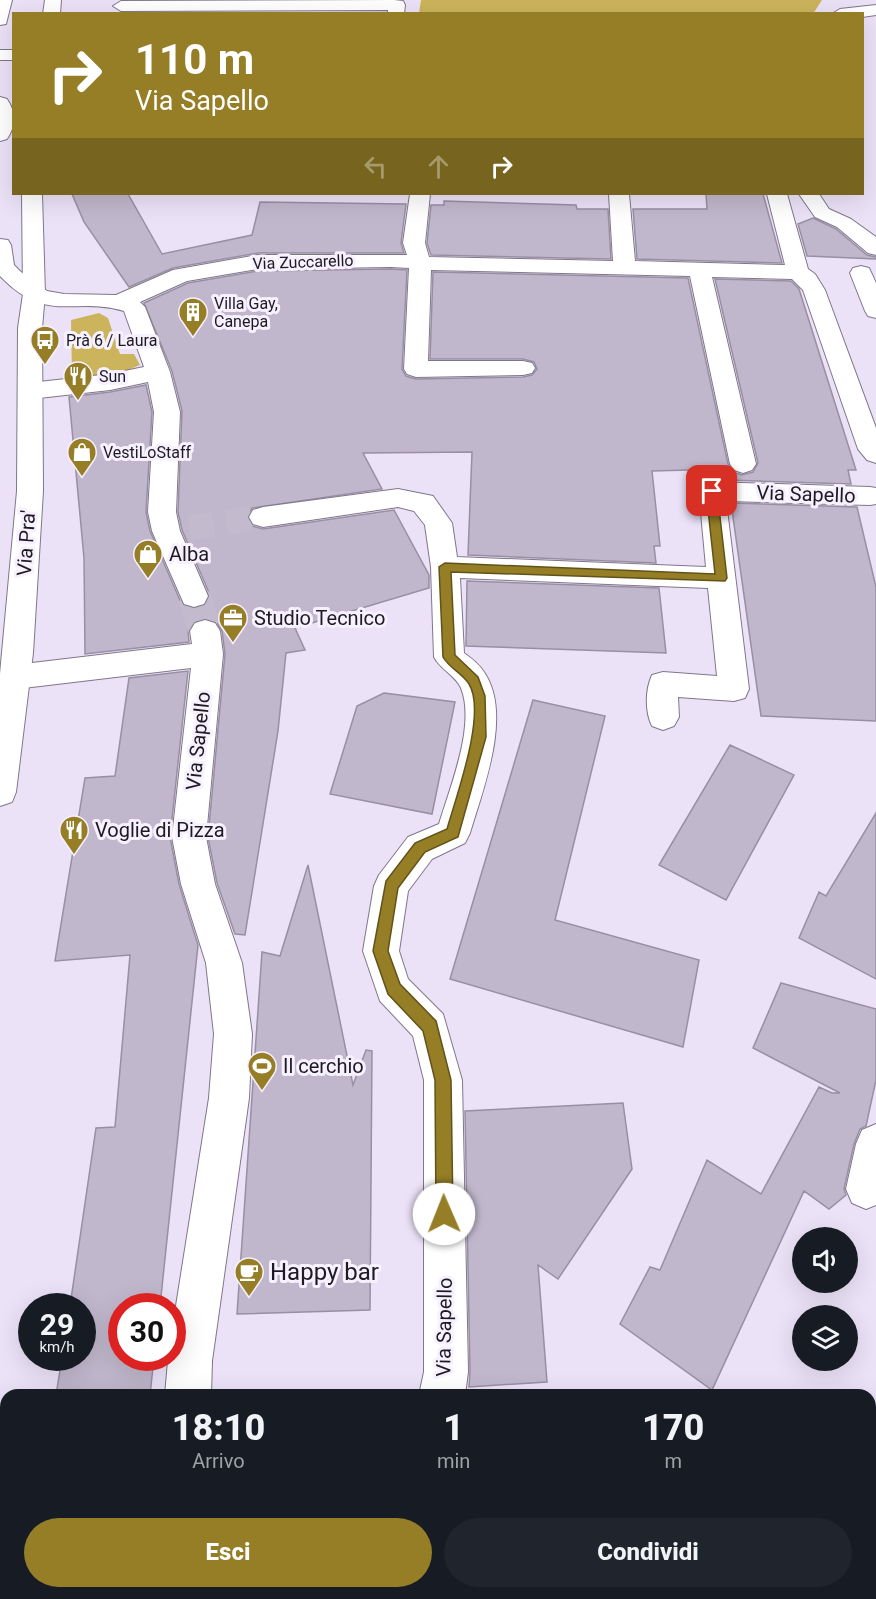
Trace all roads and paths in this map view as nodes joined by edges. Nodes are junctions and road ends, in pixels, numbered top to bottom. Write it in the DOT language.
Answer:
graph roads {
  1 [pos="4,0"];
  2 [pos="119,7"];
  3 [pos="401,8"];
  4 [pos="840,8"];
  5 [pos="876,10"];
  6 [pos="0,20"];
  7 [pos="32,195"];
  8 [pos="420,195"];
  9 [pos="619,195"];
  10 [pos="777,195"];
  11 [pos="810,195"];
  12 [pos="844,223"];
  13 [pos="876,237"];
  14 [pos="0,245"];
  15 [pos="876,248"];
  16 [pos="420,263"];
  17 [pos="625,269"];
  18 [pos="700,271"];
  19 [pos="798,272"];
  20 [pos="861,273"];
  21 [pos="35,291"];
  22 [pos="120,302"];
  23 [pos="876,311"];
  24 [pos="523,368"];
  25 [pos="158,372"];
  26 [pos="30,391"];
  27 [pos="876,454"];
  28 [pos="743,464"];
  29 [pos="870,496"];
  30 [pos="263,517"];
  31 [pos="445,567"];
  32 [pos="721,578"];
  33 [pos="194,597"];
  34 [pos="15,677"];
  35 [pos="663,717"];
  36 [pos="0,792"];
  37 [pos="876,1144"];
  38 [pos="866,1189"];
  39 [pos="188,1389"];
  40 [pos="443,1389"];
  1 -- 6 [label="street"];
  2 -- 3 [label="street"];
  4 -- 5 [label="street"];
  7 -- 21 [label="street, Via Pra'"];
  8 -- 16 [label="street"];
  9 -- 17 [label="street"];
  10 -- 19 [label="street"];
  11 -- 12 [label="street"];
  12 -- 13 [label="street"];
  12 -- 15 [label="street"];
  14 -- 21 [label="street"];
  16 -- 17 [label="street, Via Zuccarello"];
  16 -- 22 [label="street, Via Zuccarello"];
  16 -- 24 [label="street"];
  17 -- 18 [label="street, Via Zuccarello"];
  18 -- 19 [label="street, Via Zuccarello"];
  18 -- 28 [label="street"];
  19 -- 27 [label="street"];
  20 -- 23 [label="street"];
  21 -- 22 [label="street"];
  21 -- 26 [label="street, Via Pra'"];
  22 -- 25 [label="street"];
  25 -- 26 [label="street"];
  25 -- 33 [label="street"];
  26 -- 34 [label="street, Via Pra'"];
  29 -- 32 [label="street, Via Sapello"];
  30 -- 31 [label="street, Via Sapello"];
  31 -- 32 [label="street"];
  31 -- 40 [label="street, Via Sapello"];
  32 -- 35 [label="street"];
  34 -- 36 [label="street, Via Pra'"];
  34 -- 39 [label="street, Via Sapello"];
  37 -- 38 [label="street"];
}
